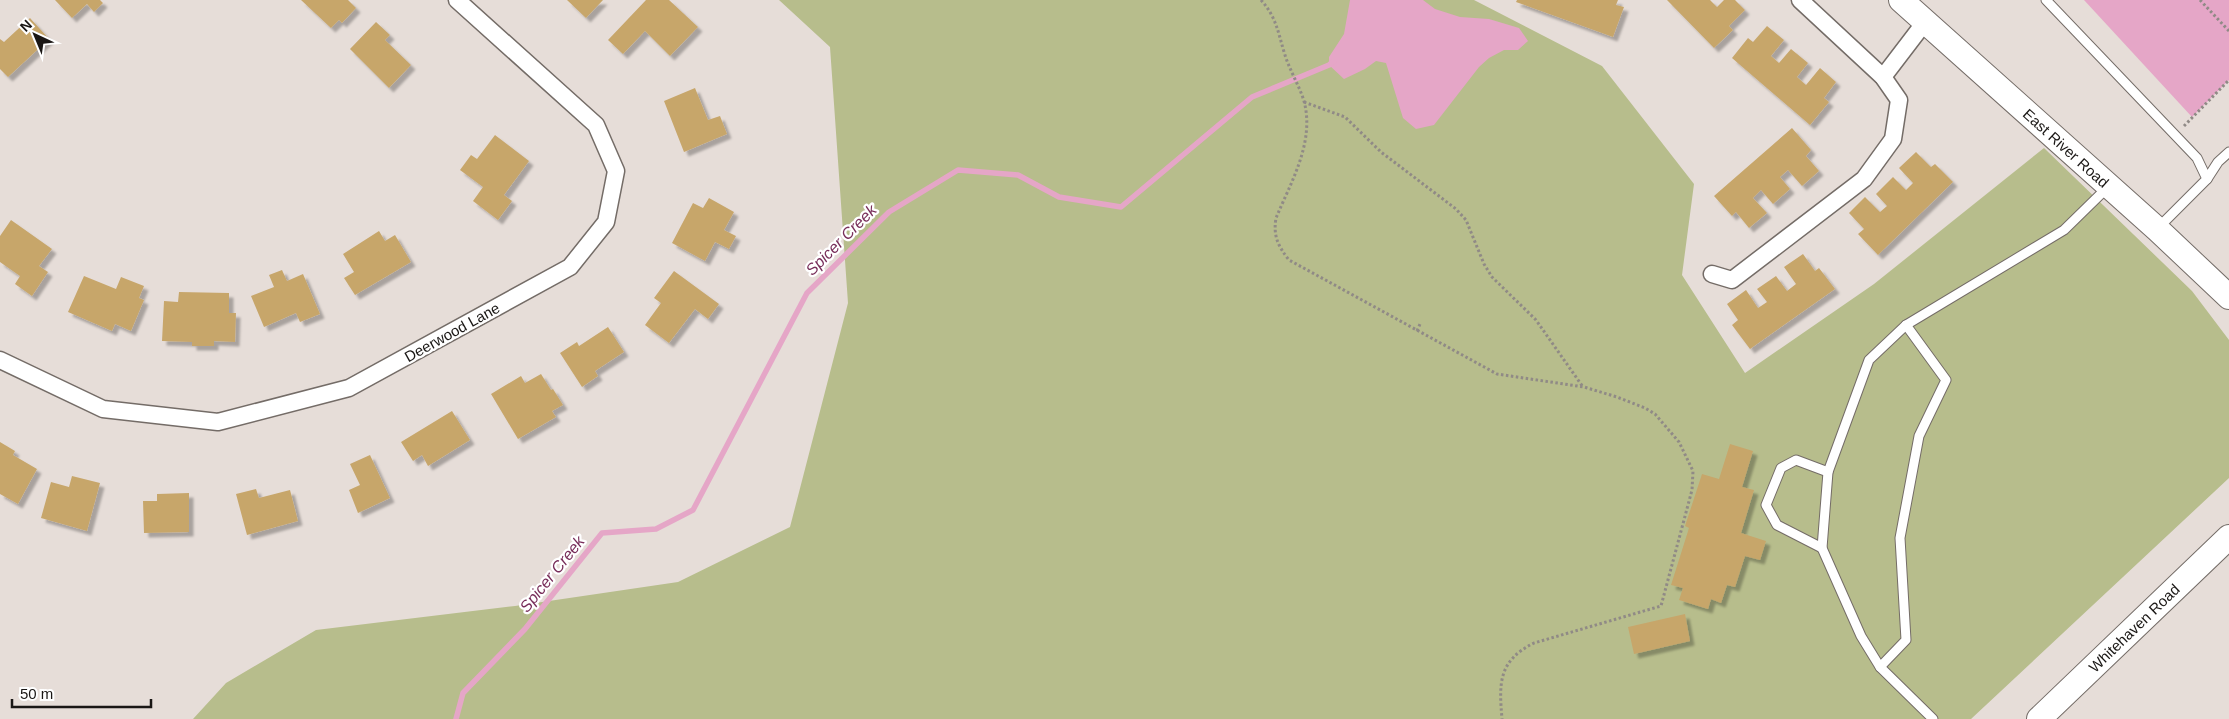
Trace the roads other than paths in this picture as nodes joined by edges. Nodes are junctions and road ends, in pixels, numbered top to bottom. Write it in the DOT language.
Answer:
graph roads {
  1 [pos="457,0"];
  2 [pos="1800,0"];
  3 [pos="1901,0"];
  4 [pos="2046,0"];
  5 [pos="1925,22"];
  6 [pos="1883,77"];
  7 [pos="2229,152"];
  8 [pos="2207,179"];
  9 [pos="2109,186"];
  10 [pos="2157,229"];
  11 [pos="1712,274"];
  12 [pos="2229,297"];
  13 [pos="1906,326"];
  14 [pos="0,360"];
  15 [pos="1828,472"];
  16 [pos="2229,537"];
  17 [pos="1822,548"];
  18 [pos="1880,667"];
  19 [pos="1933,719"];
  20 [pos="2039,719"];
  1 -- 14 [label="street, Deerwood Lane"];
  2 -- 6 [label="street"];
  3 -- 5 [label="main road, East River Road"];
  4 -- 8 [label="lane"];
  5 -- 6 [label="street"];
  5 -- 9 [label="main road, East River Road"];
  6 -- 11 [label="street"];
  7 -- 8 [label="lane"];
  8 -- 10 [label="lane"];
  9 -- 10 [label="main road, East River Road"];
  9 -- 13 [label="lane"];
  10 -- 12 [label="main road, East River Road"];
  13 -- 15 [label="lane"];
  13 -- 18 [label="lane"];
  15 -- 17 [label="lane"];
  15 -- 17 [label="lane"];
  16 -- 20 [label="main road, Whitehaven Road"];
  17 -- 18 [label="lane"];
  18 -- 19 [label="lane"];
}
